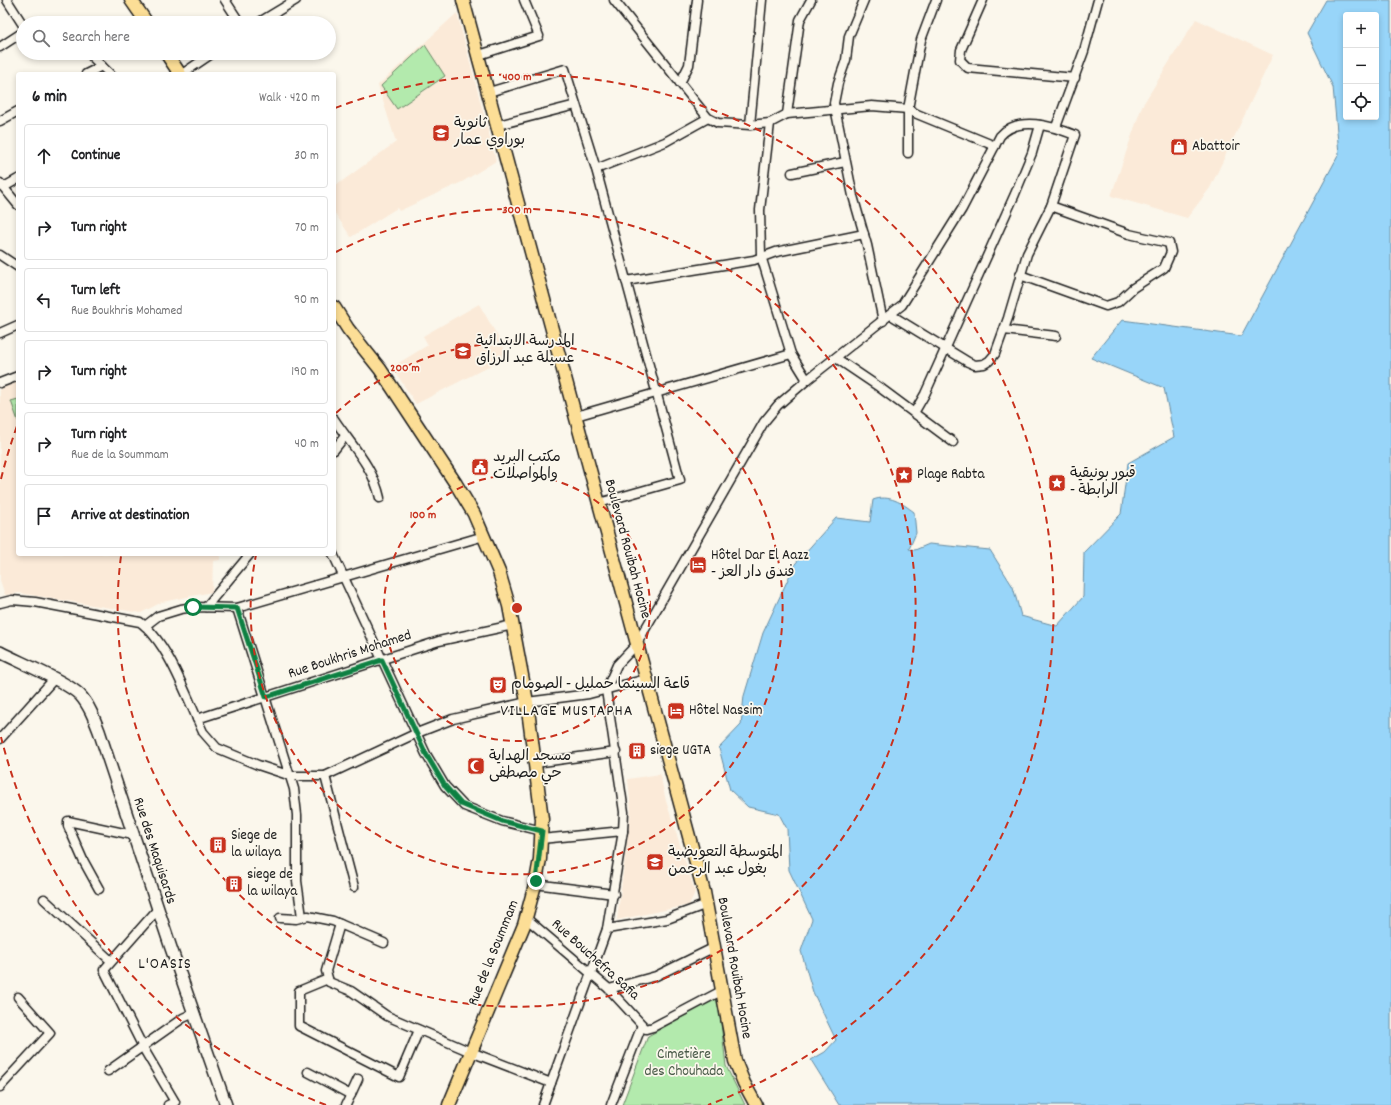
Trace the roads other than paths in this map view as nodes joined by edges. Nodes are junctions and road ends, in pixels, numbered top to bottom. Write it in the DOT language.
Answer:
graph roads {
  1 [pos="7,0"];
  2 [pos="131,0"];
  3 [pos="225,0"];
  4 [pos="296,0"];
  5 [pos="463,0"];
  6 [pos="524,0"];
  7 [pos="614,0"];
  8 [pos="697,0"];
  9 [pos="762,0"];
  10 [pos="811,0"];
  11 [pos="864,0"];
  12 [pos="936,0"];
  13 [pos="983,0"];
  14 [pos="1098,0"];
  15 [pos="17,16"];
  16 [pos="142,16"];
  17 [pos="235,16"];
  18 [pos="270,16"];
  19 [pos="16,37"];
  20 [pos="0,47"];
  21 [pos="478,55"];
  22 [pos="96,60"];
  23 [pos="171,60"];
  24 [pos="202,60"];
  25 [pos="102,66"];
  26 [pos="90,72"];
  27 [pos="108,72"];
  28 [pos="180,72"];
  29 [pos="184,72"];
  30 [pos="1074,78"];
  31 [pos="680,82"];
  32 [pos="489,92"];
  33 [pos="576,105"];
  34 [pos="836,109"];
  35 [pos="908,109"];
  36 [pos="16,112"];
  37 [pos="787,114"];
  38 [pos="708,118"];
  39 [pos="0,120"];
  40 [pos="770,123"];
  41 [pos="498,125"];
  42 [pos="750,125"];
  43 [pos="1040,125"];
  44 [pos="1056,127"];
  45 [pos="995,146"];
  46 [pos="908,153"];
  47 [pos="845,162"];
  48 [pos="596,169"];
  49 [pos="792,173"];
  50 [pos="16,180"];
  51 [pos="2,185"];
  52 [pos="16,202"];
  53 [pos="1051,206"];
  54 [pos="864,234"];
  55 [pos="0,255"];
  56 [pos="761,256"];
  57 [pos="16,266"];
  58 [pos="1020,275"];
  59 [pos="626,281"];
  60 [pos="336,310"];
  61 [pos="891,314"];
  62 [pos="883,321"];
  63 [pos="16,326"];
  64 [pos="1004,330"];
  65 [pos="0,332"];
  66 [pos="1056,336"];
  67 [pos="946,349"];
  68 [pos="791,354"];
  69 [pos="836,358"];
  70 [pos="16,377"];
  71 [pos="807,380"];
  72 [pos="0,383"];
  73 [pos="656,393"];
  74 [pos="914,413"];
  75 [pos="576,416"];
  76 [pos="336,422"];
  77 [pos="345,436"];
  78 [pos="954,442"];
  79 [pos="336,447"];
  80 [pos="380,498"];
  81 [pos="599,502"];
  82 [pos="484,536"];
  83 [pos="248,556"];
  84 [pos="334,556"];
  85 [pos="344,577"];
  86 [pos="0,603"];
  87 [pos="206,607"];
  88 [pos="237,608"];
  89 [pos="513,625"];
  90 [pos="145,626"];
  91 [pos="636,645"];
  92 [pos="0,652"];
  93 [pos="382,660"];
  94 [pos="54,679"];
  95 [pos="646,679"];
  96 [pos="606,690"];
  97 [pos="266,697"];
  98 [pos="527,702"];
  99 [pos="197,719"];
  100 [pos="417,733"];
  101 [pos="0,739"];
  102 [pos="616,752"];
  103 [pos="535,763"];
  104 [pos="291,776"];
  105 [pos="325,776"];
  106 [pos="624,831"];
  107 [pos="133,835"];
  108 [pos="542,835"];
  109 [pos="536,884"];
  110 [pos="354,887"];
  111 [pos="99,889"];
  112 [pos="614,894"];
  113 [pos="44,899"];
  114 [pos="707,904"];
  115 [pos="158,909"];
  116 [pos="302,917"];
  117 [pos="280,918"];
  118 [pos="526,918"];
  119 [pos="340,924"];
  120 [pos="607,929"];
  121 [pos="384,943"];
  122 [pos="715,947"];
  123 [pos="111,961"];
  124 [pos="590,972"];
  125 [pos="328,979"];
  126 [pos="609,989"];
  127 [pos="723,990"];
  128 [pos="18,997"];
  129 [pos="194,1013"];
  130 [pos="642,1025"];
  131 [pos="419,1030"];
  132 [pos="142,1046"];
  133 [pos="471,1052"];
  134 [pos="108,1071"];
  135 [pos="308,1072"];
  136 [pos="358,1078"];
  137 [pos="551,1083"];
  138 [pos="0,1087"];
  139 [pos="351,1095"];
  140 [pos="168,1105"];
  141 [pos="226,1105"];
  142 [pos="346,1105"];
  143 [pos="449,1105"];
  144 [pos="543,1105"];
  145 [pos="611,1105"];
  146 [pos="756,1105"];
  1 -- 15 [label="street"];
  2 -- 16 [label="main road"];
  3 -- 17 [label="street"];
  4 -- 18 [label="street"];
  5 -- 21 [label="main road, Boulevard Rouibah Hocine"];
  6 -- 21 [label="street"];
  7 -- 31 [label="street"];
  8 -- 31 [label="street"];
  9 -- 42 [label="street"];
  10 -- 37 [label="street"];
  11 -- 34 [label="street"];
  12 -- 35 [label="street"];
  13 -- 30 [label="street"];
  14 -- 30 [label="street"];
  19 -- 20 [label="street"];
  21 -- 32 [label="main road, Boulevard Rouibah Hocine"];
  22 -- 25 [label="street"];
  23 -- 28 [label="main road"];
  24 -- 29 [label="street"];
  25 -- 26 [label="street"];
  25 -- 27 [label="street"];
  30 -- 44 [label="street"];
  31 -- 38 [label="street"];
  32 -- 33 [label="street"];
  32 -- 41 [label="main road, Boulevard Rouibah Hocine"];
  33 -- 41 [label="street"];
  33 -- 48 [label="street"];
  34 -- 35 [label="street"];
  34 -- 37 [label="street"];
  34 -- 47 [label="street"];
  35 -- 45 [label="street"];
  35 -- 46 [label="street"];
  36 -- 39 [label="street"];
  37 -- 40 [label="street"];
  38 -- 42 [label="street"];
  38 -- 48 [label="street"];
  40 -- 42 [label="street"];
  40 -- 56 [label="street"];
  41 -- 75 [label="main road, Boulevard Rouibah Hocine"];
  43 -- 44 [label="street"];
  43 -- 45 [label="street"];
  43 -- 67 [label="street"];
  44 -- 53 [label="street"];
  45 -- 61 [label="street"];
  47 -- 49 [label="street"];
  47 -- 54 [label="street"];
  48 -- 59 [label="street"];
  50 -- 51 [label="street"];
  51 -- 52 [label="street"];
  53 -- 58 [label="street"];
  53 -- 58 [label="street"];
  54 -- 56 [label="street"];
  54 -- 62 [label="street"];
  55 -- 57 [label="street"];
  56 -- 59 [label="street"];
  56 -- 68 [label="street"];
  58 -- 64 [label="street"];
  59 -- 73 [label="street"];
  60 -- 82 [label="main road, Rue de la Soummam"];
  61 -- 62 [label="street"];
  61 -- 67 [label="street"];
  62 -- 69 [label="street"];
  63 -- 65 [label="street"];
  64 -- 66 [label="street"];
  64 -- 67 [label="street"];
  67 -- 74 [label="street"];
  68 -- 71 [label="street"];
  68 -- 73 [label="street"];
  69 -- 71 [label="street"];
  69 -- 74 [label="street"];
  70 -- 72 [label="street"];
  71 -- 91 [label="street"];
  73 -- 75 [label="street"];
  73 -- 81 [label="street"];
  74 -- 78 [label="street"];
  75 -- 81 [label="main road, Boulevard Rouibah Hocine"];
  76 -- 77 [label="street"];
  77 -- 79 [label="street"];
  77 -- 80 [label="street"];
  81 -- 91 [label="main road, Boulevard Rouibah Hocine"];
  82 -- 85 [label="street"];
  82 -- 89 [label="main road, Rue de la Soummam"];
  83 -- 87 [label="street"];
  84 -- 85 [label="street"];
  85 -- 88 [label="street"];
  85 -- 93 [label="street"];
  86 -- 90 [label="street"];
  87 -- 88 [label="street"];
  87 -- 90 [label="street"];
  88 -- 97 [label="street"];
  89 -- 93 [label="street, Rue Boukhris Mohamed"];
  89 -- 98 [label="main road, Rue de la Soummam"];
  90 -- 99 [label="street"];
  91 -- 95 [label="main road, Boulevard Rouibah Hocine"];
  91 -- 96 [label="street"];
  92 -- 94 [label="main road, Rue des Maquisards"];
  93 -- 97 [label="street, Rue Boukhris Mohamed"];
  93 -- 100 [label="street"];
  94 -- 101 [label="street"];
  94 -- 107 [label="main road, Rue des Maquisards"];
  95 -- 96 [label="street"];
  95 -- 114 [label="main road, Boulevard Rouibah Hocine"];
  96 -- 98 [label="street"];
  96 -- 102 [label="street"];
  97 -- 99 [label="street, Rue Boukhris Mohamed"];
  97 -- 104 [label="street"];
  98 -- 100 [label="street"];
  98 -- 103 [label="main road, Rue de la Soummam"];
  99 -- 104 [label="street"];
  100 -- 105 [label="street"];
  100 -- 108 [label="street"];
  102 -- 103 [label="street"];
  102 -- 106 [label="street"];
  103 -- 108 [label="main road, Rue de la Soummam"];
  104 -- 105 [label="street"];
  104 -- 116 [label="street"];
  105 -- 110 [label="street"];
  106 -- 108 [label="street"];
  106 -- 112 [label="street"];
  107 -- 111 [label="street"];
  107 -- 115 [label="main road, Rue des Maquisards"];
  108 -- 109 [label="main road, Rue de la Soummam"];
  109 -- 112 [label="street"];
  109 -- 118 [label="main road, Rue de la Soummam"];
  112 -- 120 [label="street"];
  113 -- 123 [label="street"];
  114 -- 120 [label="street"];
  114 -- 122 [label="main road, Boulevard Rouibah Hocine"];
  115 -- 123 [label="street"];
  115 -- 129 [label="main road, Rue des Maquisards"];
  116 -- 117 [label="street"];
  116 -- 119 [label="street"];
  118 -- 124 [label="street, Rue Bouchefra Safia"];
  118 -- 133 [label="main road, Rue de la Soummam"];
  119 -- 121 [label="street"];
  119 -- 125 [label="street"];
  120 -- 124 [label="street"];
  122 -- 126 [label="street"];
  122 -- 127 [label="main road, Boulevard Rouibah Hocine"];
  123 -- 132 [label="street"];
  124 -- 126 [label="street, Rue Bouchefra Safia"];
  124 -- 137 [label="street"];
  125 -- 131 [label="street"];
  125 -- 131 [label="street"];
  126 -- 130 [label="street, Rue Bouchefra Safia"];
  127 -- 130 [label="street"];
  127 -- 146 [label="main road, Boulevard Rouibah Hocine"];
  128 -- 138 [label="street"];
  129 -- 132 [label="street"];
  129 -- 141 [label="main road, Rue des Maquisards"];
  130 -- 145 [label="street"];
  131 -- 133 [label="street"];
  132 -- 134 [label="street"];
  132 -- 140 [label="street"];
  133 -- 137 [label="street"];
  133 -- 143 [label="main road, Rue de la Soummam"];
  135 -- 139 [label="street"];
  136 -- 139 [label="street"];
  137 -- 144 [label="street"];
  139 -- 142 [label="street"];
}
